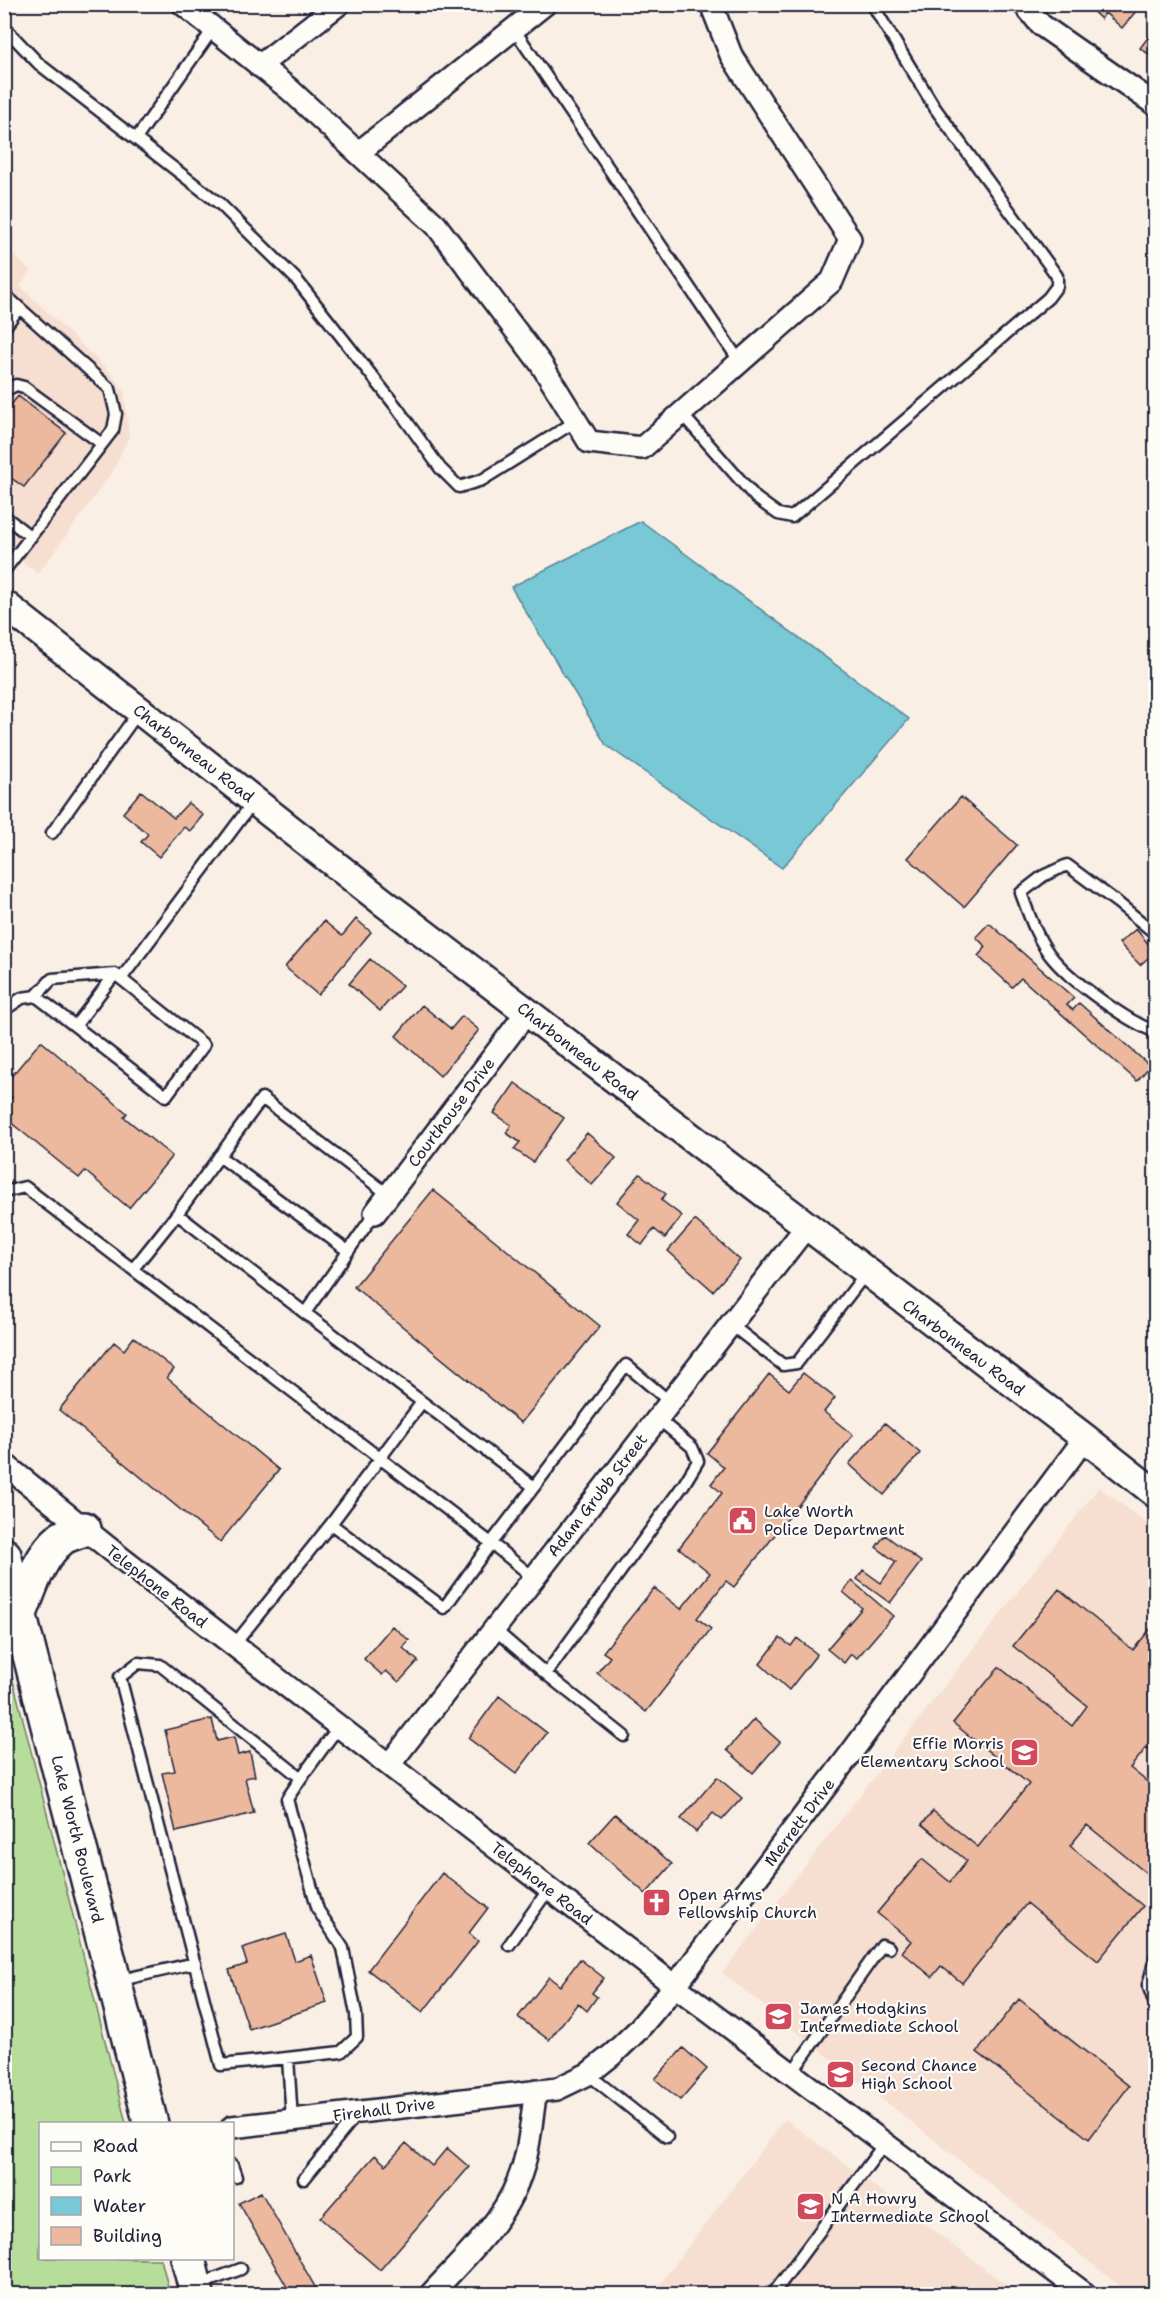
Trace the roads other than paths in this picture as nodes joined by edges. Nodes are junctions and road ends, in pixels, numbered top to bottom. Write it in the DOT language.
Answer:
graph roads {
  1 [pos="183,4"];
  2 [pos="339,4"];
  3 [pos="545,4"];
  4 [pos="711,4"];
  5 [pos="872,4"];
  6 [pos="1024,4"];
  7 [pos="4,27"];
  8 [pos="213,29"];
  9 [pos="513,29"];
  10 [pos="259,66"];
  11 [pos="1155,105"];
  12 [pos="136,139"];
  13 [pos="358,153"];
  14 [pos="4,294"];
  15 [pos="19,308"];
  16 [pos="4,328"];
  17 [pos="740,362"];
  18 [pos="4,391"];
  19 [pos="681,413"];
  20 [pos="576,421"];
  21 [pos="102,444"];
  22 [pos="4,516"];
  23 [pos="31,537"];
  24 [pos="4,571"];
  25 [pos="4,604"];
  26 [pos="140,710"];
  27 [pos="254,801"];
  28 [pos="52,833"];
  29 [pos="1155,934"];
  30 [pos="118,976"];
  31 [pos="36,996"];
  32 [pos="4,1010"];
  33 [pos="527,1012"];
  34 [pos="76,1025"];
  35 [pos="1155,1032"];
  36 [pos="219,1156"];
  37 [pos="4,1192"];
  38 [pos="389,1194"];
  39 [pos="375,1213"];
  40 [pos="177,1214"];
  41 [pos="806,1227"];
  42 [pos="348,1251"];
  43 [pos="133,1269"];
  44 [pos="867,1272"];
  45 [pos="305,1313"];
  46 [pos="730,1324"];
  47 [pos="670,1401"];
  48 [pos="422,1402"];
  49 [pos="657,1418"];
  50 [pos="1085,1438"];
  51 [pos="380,1459"];
  52 [pos="4,1464"];
  53 [pos="534,1487"];
  54 [pos="1154,1491"];
  55 [pos="331,1524"];
  56 [pos="84,1529"];
  57 [pos="491,1543"];
  58 [pos="4,1555"];
  59 [pos="534,1578"];
  60 [pos="20,1614"];
  61 [pos="494,1629"];
  62 [pos="234,1645"];
  63 [pos="546,1674"];
  64 [pos="339,1726"];
  65 [pos="624,1736"];
  66 [pos="389,1765"];
  67 [pos="301,1778"];
  68 [pos="549,1889"];
  69 [pos="509,1945"];
  70 [pos="889,1948"];
  71 [pos="1155,1956"];
  72 [pos="195,1963"];
  73 [pos="115,1982"];
  74 [pos="675,1986"];
  75 [pos="1155,2007"];
  76 [pos="288,2058"];
  77 [pos="588,2074"];
  78 [pos="791,2074"];
  79 [pos="536,2090"];
  80 [pos="358,2112"];
  81 [pos="292,2120"];
  82 [pos="150,2122"];
  83 [pos="234,2127"];
  84 [pos="667,2137"];
  85 [pos="884,2144"];
  86 [pos="234,2171"];
  87 [pos="236,2177"];
  88 [pos="304,2179"];
  89 [pos="240,2269"];
  90 [pos="193,2280"];
  91 [pos="431,2295"];
  92 [pos="773,2295"];
  93 [pos="1085,2295"];
  1 -- 8 [label="street"];
  2 -- 10 [label="street"];
  3 -- 9 [label="street"];
  4 -- 17 [label="street"];
  5 -- 19 [label="lane"];
  6 -- 11 [label="street"];
  7 -- 12 [label="lane"];
  8 -- 10 [label="street"];
  8 -- 12 [label="lane"];
  9 -- 13 [label="street"];
  9 -- 17 [label="lane"];
  10 -- 13 [label="street"];
  12 -- 20 [label="lane"];
  13 -- 20 [label="street"];
  14 -- 15 [label="lane"];
  15 -- 16 [label="lane"];
  15 -- 21 [label="lane"];
  17 -- 19 [label="street"];
  18 -- 21 [label="lane"];
  19 -- 20 [label="street"];
  21 -- 23 [label="lane"];
  22 -- 23 [label="lane"];
  23 -- 24 [label="lane"];
  25 -- 26 [label="street, Charbonneau Road"];
  26 -- 27 [label="street, Charbonneau Road"];
  26 -- 28 [label="lane"];
  27 -- 30 [label="lane"];
  27 -- 33 [label="street, Charbonneau Road"];
  29 -- 35 [label="lane"];
  30 -- 31 [label="lane"];
  30 -- 34 [label="lane"];
  30 -- 34 [label="lane"];
  31 -- 32 [label="lane"];
  31 -- 34 [label="lane"];
  33 -- 38 [label="street, Courthouse Drive"];
  33 -- 41 [label="street, Charbonneau Road"];
  36 -- 38 [label="lane"];
  36 -- 40 [label="lane"];
  36 -- 42 [label="lane"];
  37 -- 43 [label="lane"];
  38 -- 39 [label="street, Courthouse Drive"];
  39 -- 42 [label="lane"];
  40 -- 43 [label="lane"];
  40 -- 45 [label="lane"];
  41 -- 44 [label="street, Charbonneau Road"];
  41 -- 46 [label="street, Adam Grubb Street"];
  42 -- 45 [label="lane"];
  43 -- 51 [label="lane"];
  44 -- 46 [label="lane"];
  44 -- 50 [label="street, Charbonneau Road"];
  45 -- 48 [label="lane"];
  46 -- 47 [label="street, Adam Grubb Street"];
  47 -- 49 [label="street, Adam Grubb Street"];
  47 -- 53 [label="lane"];
  48 -- 51 [label="lane"];
  48 -- 53 [label="lane"];
  49 -- 59 [label="street, Adam Grubb Street"];
  49 -- 63 [label="lane"];
  50 -- 54 [label="street, Charbonneau Road"];
  50 -- 74 [label="street, Merrett Drive"];
  51 -- 55 [label="lane"];
  51 -- 57 [label="lane"];
  52 -- 56 [label="street, Telephone Road"];
  53 -- 57 [label="lane"];
  55 -- 57 [label="lane"];
  55 -- 62 [label="lane"];
  56 -- 60 [label="highway"];
  56 -- 62 [label="street, Telephone Road"];
  57 -- 59 [label="lane"];
  58 -- 60 [label="highway, Lake Worth Boulevard"];
  59 -- 61 [label="street, Adam Grubb Street"];
  60 -- 73 [label="highway, Lake Worth Boulevard"];
  61 -- 63 [label="lane"];
  61 -- 66 [label="street, Adam Grubb Street"];
  62 -- 64 [label="street, Telephone Road"];
  63 -- 65 [label="lane"];
  64 -- 66 [label="street, Telephone Road"];
  64 -- 67 [label="lane"];
  66 -- 68 [label="street, Telephone Road"];
  67 -- 72 [label="lane"];
  67 -- 76 [label="lane"];
  68 -- 69 [label="lane"];
  68 -- 74 [label="street, Telephone Road"];
  70 -- 78 [label="lane"];
  71 -- 75 [label="lane"];
  72 -- 73 [label="lane"];
  72 -- 76 [label="lane"];
  73 -- 82 [label="highway, Lake Worth Boulevard"];
  74 -- 77 [label="street, Merrett Drive"];
  74 -- 78 [label="street, Telephone Road"];
  76 -- 81 [label="lane"];
  77 -- 79 [label="street, Merrett Drive"];
  77 -- 84 [label="lane"];
  78 -- 85 [label="street, Telephone Road"];
  79 -- 80 [label="street, Firehall Drive"];
  79 -- 91 [label="street"];
  80 -- 81 [label="street, Firehall Drive"];
  80 -- 88 [label="lane"];
  81 -- 83 [label="street, Firehall Drive"];
  85 -- 92 [label="lane"];
  85 -- 93 [label="street, Telephone Road"];
  86 -- 87 [label="lane"];
  89 -- 90 [label="lane"];
}
